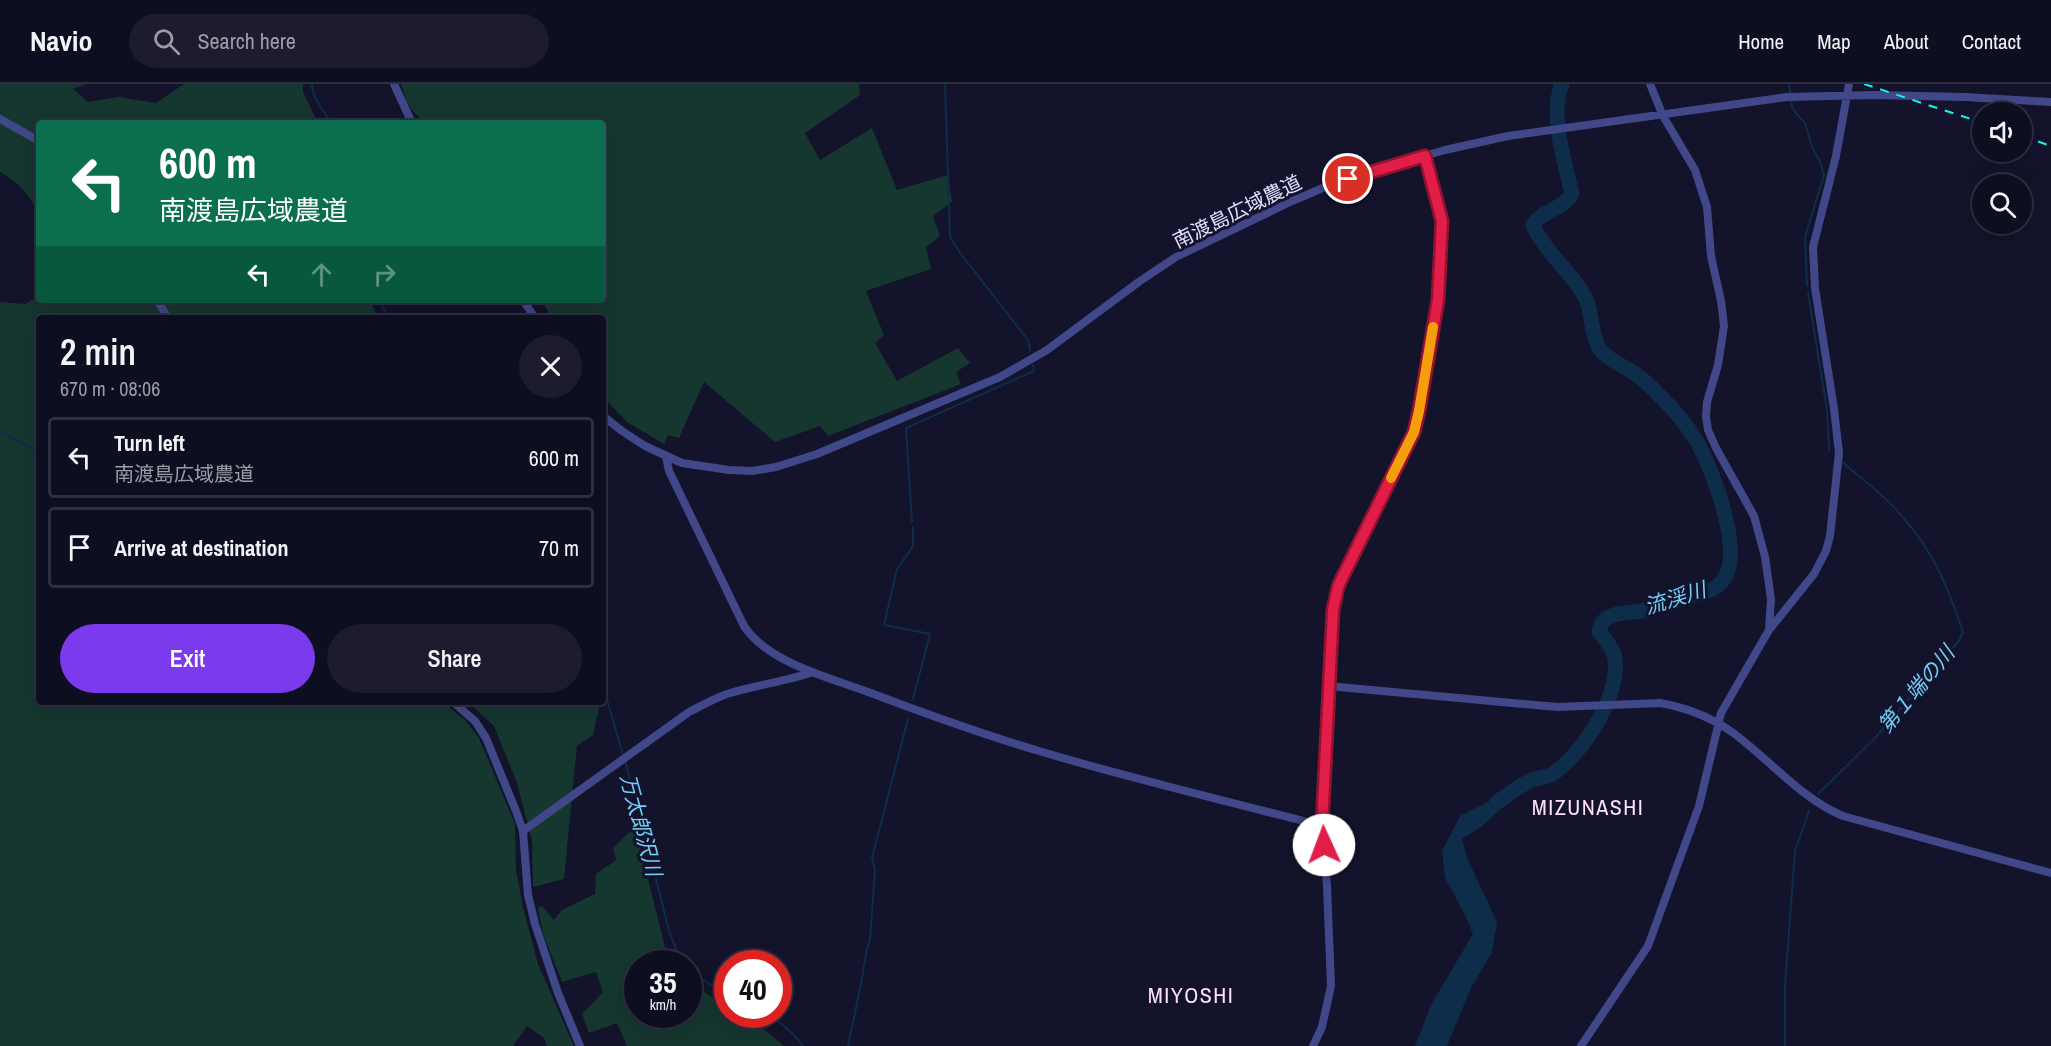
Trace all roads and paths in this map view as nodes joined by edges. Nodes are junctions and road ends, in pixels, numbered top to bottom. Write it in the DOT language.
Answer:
graph roads {
  1 [pos="394,84"];
  2 [pos="1650,84"];
  3 [pos="1848,84"];
  4 [pos="1845,96"];
  5 [pos="2051,102"];
  6 [pos="1663,116"];
  7 [pos="0,119"];
  8 [pos="411,120"];
  9 [pos="36,139"];
  10 [pos="1425,156"];
  11 [pos="606,418"];
  12 [pos="666,457"];
  13 [pos="1769,630"];
  14 [pos="813,672"];
  15 [pos="1328,686"];
  16 [pos="456,705"];
  17 [pos="1718,724"];
  18 [pos="1322,826"];
  19 [pos="523,831"];
  20 [pos="2051,873"];
  21 [pos="580,1046"];
  22 [pos="1314,1046"];
  23 [pos="1581,1046"];
  1 -- 8 [label="street"];
  2 -- 6 [label="street"];
  3 -- 4 [label="street"];
  4 -- 5 [label="street, 南渡島広域農道"];
  4 -- 6 [label="street, 南渡島広域農道"];
  4 -- 13 [label="street"];
  6 -- 10 [label="street, 南渡島広域農道"];
  6 -- 13 [label="street"];
  7 -- 9 [label="street"];
  10 -- 12 [label="street, 南渡島広域農道"];
  10 -- 15 [label="street"];
  11 -- 12 [label="street, 南渡島広域農道"];
  12 -- 14 [label="street"];
  13 -- 17 [label="street"];
  14 -- 18 [label="street"];
  14 -- 19 [label="street"];
  15 -- 17 [label="street"];
  15 -- 18 [label="street"];
  16 -- 19 [label="street"];
  17 -- 20 [label="street"];
  17 -- 23 [label="street"];
  18 -- 22 [label="street"];
  19 -- 21 [label="street"];
}
